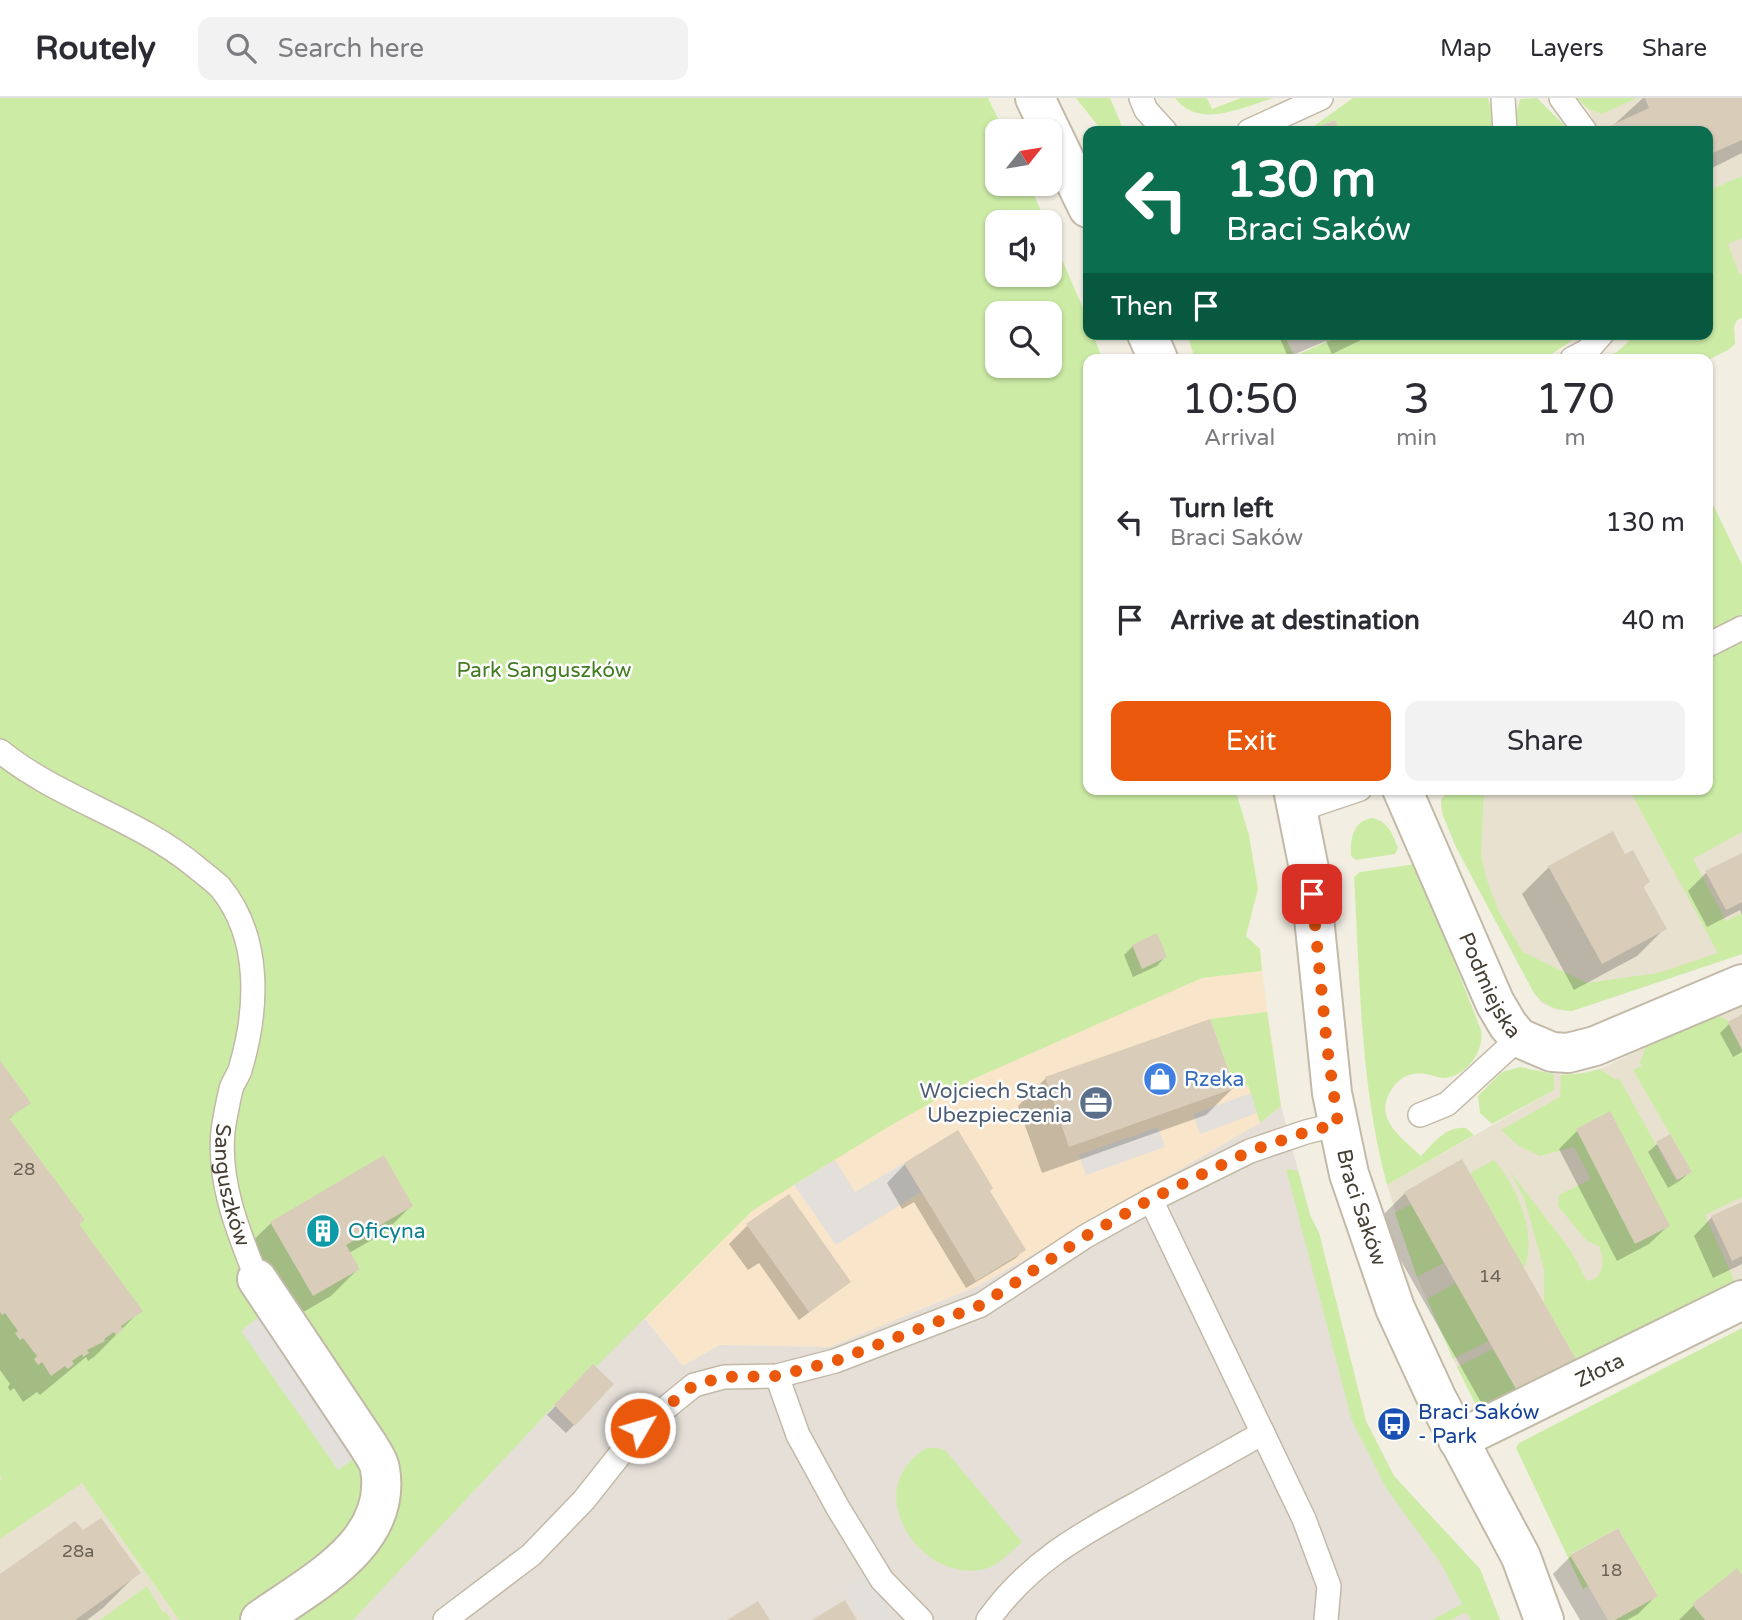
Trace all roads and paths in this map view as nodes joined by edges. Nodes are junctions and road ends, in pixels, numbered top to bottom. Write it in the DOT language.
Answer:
graph roads {
  1 [pos="1035,98"];
  2 [pos="1141,98"];
  3 [pos="1321,98"];
  4 [pos="1503,98"];
  5 [pos="1560,98"];
  6 [pos="1160,126"];
  7 [pos="1260,126"];
  8 [pos="1505,126"];
  9 [pos="1582,126"];
  10 [pos="1083,198"];
  11 [pos="1597,340"];
  12 [pos="1581,354"];
  13 [pos="1742,628"];
  14 [pos="1713,642"];
  15 [pos="0,751"];
  16 [pos="1325,795"];
  17 [pos="1405,795"];
  18 [pos="1296,800"];
  19 [pos="1742,984"];
  20 [pos="1519,1038"];
  21 [pos="1420,1115"];
  22 [pos="1338,1124"];
  23 [pos="1151,1199"];
  24 [pos="257,1279"];
  25 [pos="1742,1300"];
  26 [pos="777,1376"];
  27 [pos="1263,1433"];
  28 [pos="1458,1440"];
  29 [pos="1521,1557"];
  30 [pos="260,1620"];
  31 [pos="445,1620"];
  32 [pos="921,1620"];
  33 [pos="988,1620"];
  34 [pos="1326,1620"];
  35 [pos="1544,1620"];
  36 [pos="1568,1620"];
  1 -- 10 [label="street"];
  2 -- 6 [label="lane"];
  3 -- 7 [label="lane"];
  4 -- 8 [label="lane"];
  5 -- 9 [label="lane"];
  11 -- 12 [label="lane"];
  13 -- 14 [label="lane"];
  15 -- 24 [label="lane, Sanguszków"];
  16 -- 18 [label="lane"];
  17 -- 20 [label="street, Podmiejska"];
  18 -- 22 [label="street, Braci Saków"];
  19 -- 20 [label="street, Podmiejska"];
  20 -- 21 [label="lane"];
  22 -- 23 [label="lane"];
  22 -- 28 [label="street, Braci Saków"];
  23 -- 26 [label="lane"];
  23 -- 27 [label="lane"];
  24 -- 30 [label="street, Sanguszków"];
  25 -- 28 [label="street, Złota"];
  26 -- 31 [label="lane"];
  26 -- 32 [label="lane"];
  27 -- 33 [label="lane"];
  27 -- 34 [label="lane"];
  28 -- 29 [label="street, Braci Saków"];
  29 -- 35 [label="street, Braci Saków"];
  29 -- 36 [label="street, Braci Saków"];
}
